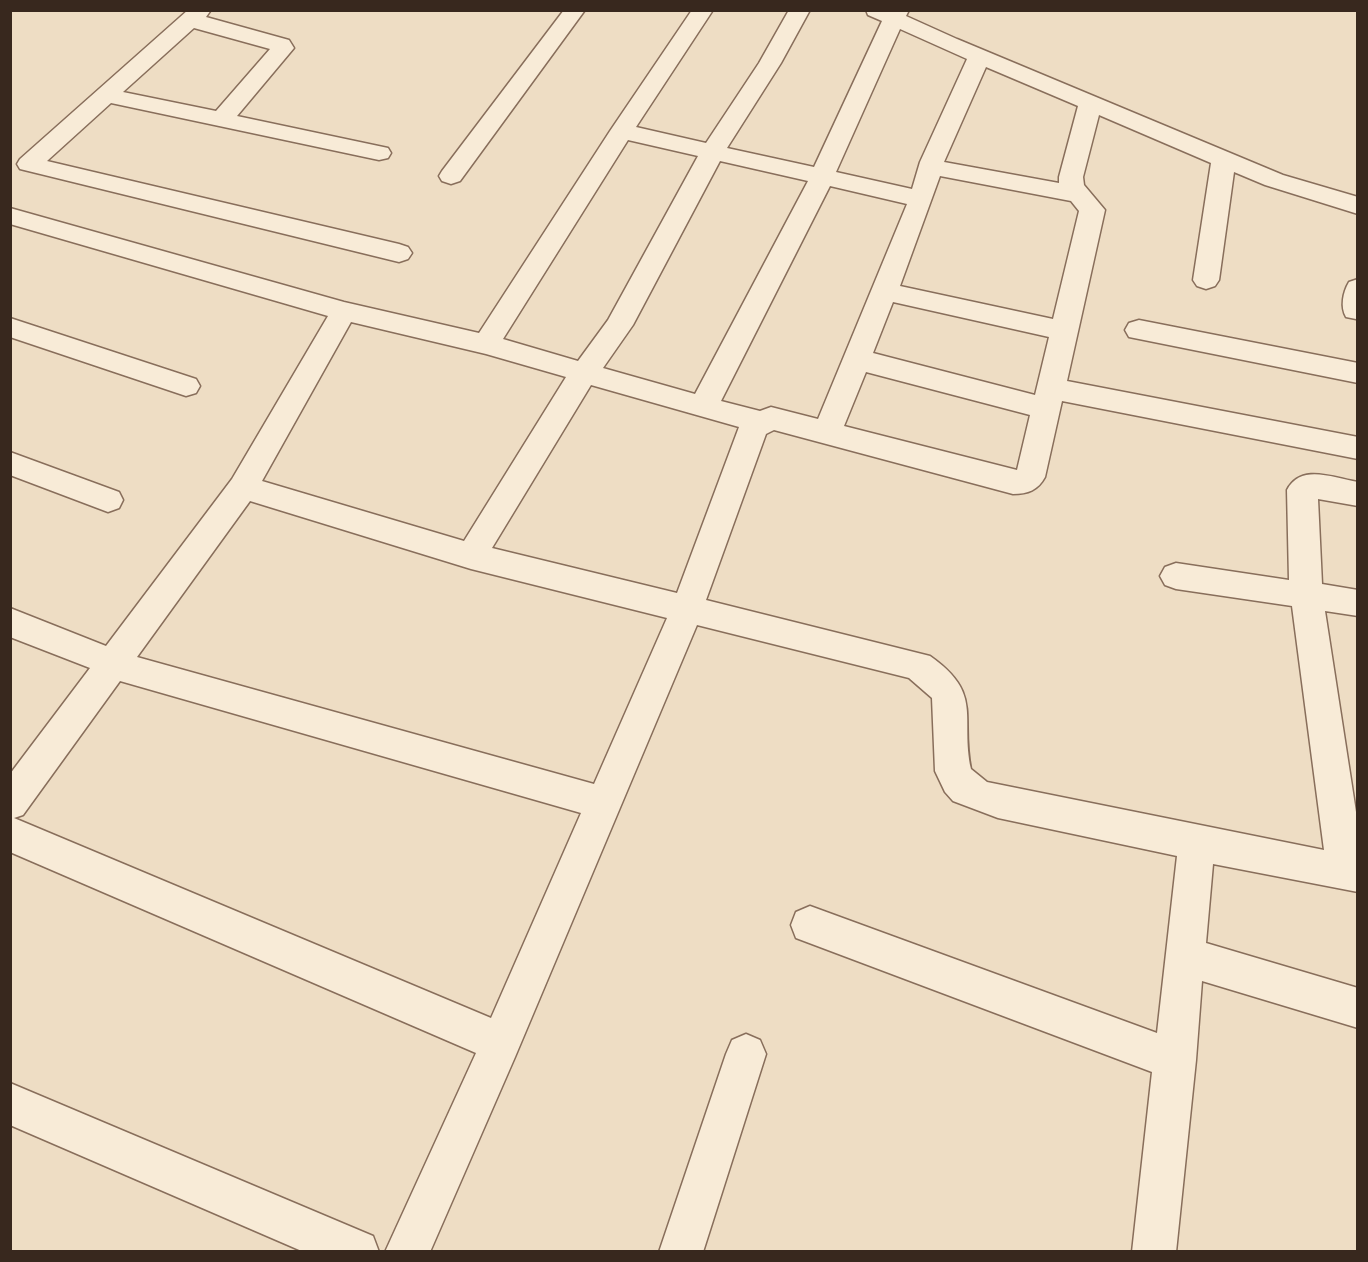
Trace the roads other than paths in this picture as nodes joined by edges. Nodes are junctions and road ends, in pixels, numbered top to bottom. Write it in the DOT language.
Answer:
graph roads {
  1 [pos="575,10"];
  2 [pos="703,10"];
  3 [pos="800,10"];
  4 [pos="889,14"];
  5 [pos="196,15"];
  6 [pos="980,57"];
  7 [pos="106,95"];
  8 [pos="1091,102"];
  9 [pos="221,120"];
  10 [pos="622,131"];
  11 [pos="713,151"];
  12 [pos="379,153"];
  13 [pos="20,156"];
  14 [pos="1224,159"];
  15 [pos="930,167"];
  16 [pos="822,175"];
  17 [pos="451,176"];
  18 [pos="10,181"];
  19 [pos="1078,194"];
  20 [pos="921,199"];
  21 [pos="1358,206"];
  22 [pos="10,216"];
  23 [pos="399,253"];
  24 [pos="1206,279"];
  25 [pos="883,291"];
  26 [pos="344,311"];
  27 [pos="10,327"];
  28 [pos="1139,330"];
  29 [pos="1064,331"];
  30 [pos="486,344"];
  31 [pos="856,359"];
  32 [pos="1358,373"];
  33 [pos="583,374"];
  34 [pos="186,386"];
  35 [pos="1048,398"];
  36 [pos="703,408"];
  37 [pos="762,422"];
  38 [pos="827,433"];
  39 [pos="1358,448"];
  40 [pos="10,463"];
  41 [pos="243,487"];
  42 [pos="1358,494"];
  43 [pos="108,500"];
  44 [pos="471,556"];
  45 [pos="1176,576"];
  46 [pos="1306,594"];
  47 [pos="1358,603"];
  48 [pos="687,609"];
  49 [pos="10,622"];
  50 [pos="104,660"];
  51 [pos="10,803"];
  52 [pos="603,803"];
  53 [pos="10,834"];
  54 [pos="1197,843"];
  55 [pos="1352,873"];
  56 [pos="810,926"];
  57 [pos="1185,956"];
  58 [pos="1358,1008"];
  59 [pos="501,1043"];
  60 [pos="746,1054"];
  61 [pos="1176,1060"];
  62 [pos="10,1104"];
  63 [pos="357,1251"];
  64 [pos="407,1251"];
  65 [pos="681,1251"];
  66 [pos="1154,1251"];
  1 -- 17 [label="street"];
  2 -- 10 [label="street"];
  3 -- 11 [label="street"];
  4 -- 6 [label="street"];
  4 -- 16 [label="street"];
  5 -- 7 [label="street"];
  5 -- 9 [label="street"];
  6 -- 8 [label="street"];
  6 -- 15 [label="street"];
  7 -- 9 [label="street"];
  7 -- 13 [label="street"];
  8 -- 14 [label="street"];
  8 -- 19 [label="street"];
  9 -- 12 [label="street"];
  10 -- 11 [label="street"];
  10 -- 30 [label="street"];
  11 -- 16 [label="street"];
  11 -- 33 [label="street"];
  13 -- 18 [label="street"];
  13 -- 23 [label="street"];
  14 -- 21 [label="street"];
  14 -- 24 [label="street"];
  15 -- 19 [label="street"];
  15 -- 20 [label="street"];
  16 -- 20 [label="street"];
  16 -- 36 [label="street"];
  19 -- 29 [label="street"];
  20 -- 25 [label="street"];
  22 -- 26 [label="street"];
  25 -- 29 [label="street"];
  25 -- 31 [label="street"];
  26 -- 30 [label="street"];
  26 -- 41 [label="street"];
  27 -- 34 [label="street"];
  28 -- 32 [label="street"];
  29 -- 35 [label="street"];
  30 -- 33 [label="street"];
  31 -- 35 [label="street"];
  31 -- 38 [label="street"];
  33 -- 36 [label="street"];
  33 -- 44 [label="street"];
  35 -- 38 [label="street"];
  35 -- 39 [label="street"];
  36 -- 37 [label="street"];
  37 -- 38 [label="street"];
  37 -- 48 [label="street"];
  40 -- 43 [label="street"];
  41 -- 44 [label="street"];
  41 -- 50 [label="street"];
  42 -- 46 [label="street"];
  44 -- 48 [label="street"];
  45 -- 46 [label="street"];
  46 -- 47 [label="street"];
  46 -- 55 [label="street"];
  48 -- 52 [label="street"];
  48 -- 54 [label="street"];
  49 -- 50 [label="street"];
  50 -- 51 [label="street"];
  50 -- 52 [label="street"];
  52 -- 59 [label="street"];
  53 -- 59 [label="street"];
  54 -- 55 [label="street"];
  54 -- 57 [label="street"];
  56 -- 61 [label="street"];
  57 -- 58 [label="street"];
  57 -- 61 [label="street"];
  59 -- 64 [label="street"];
  60 -- 65 [label="street"];
  61 -- 66 [label="street"];
  62 -- 63 [label="street"];
}
